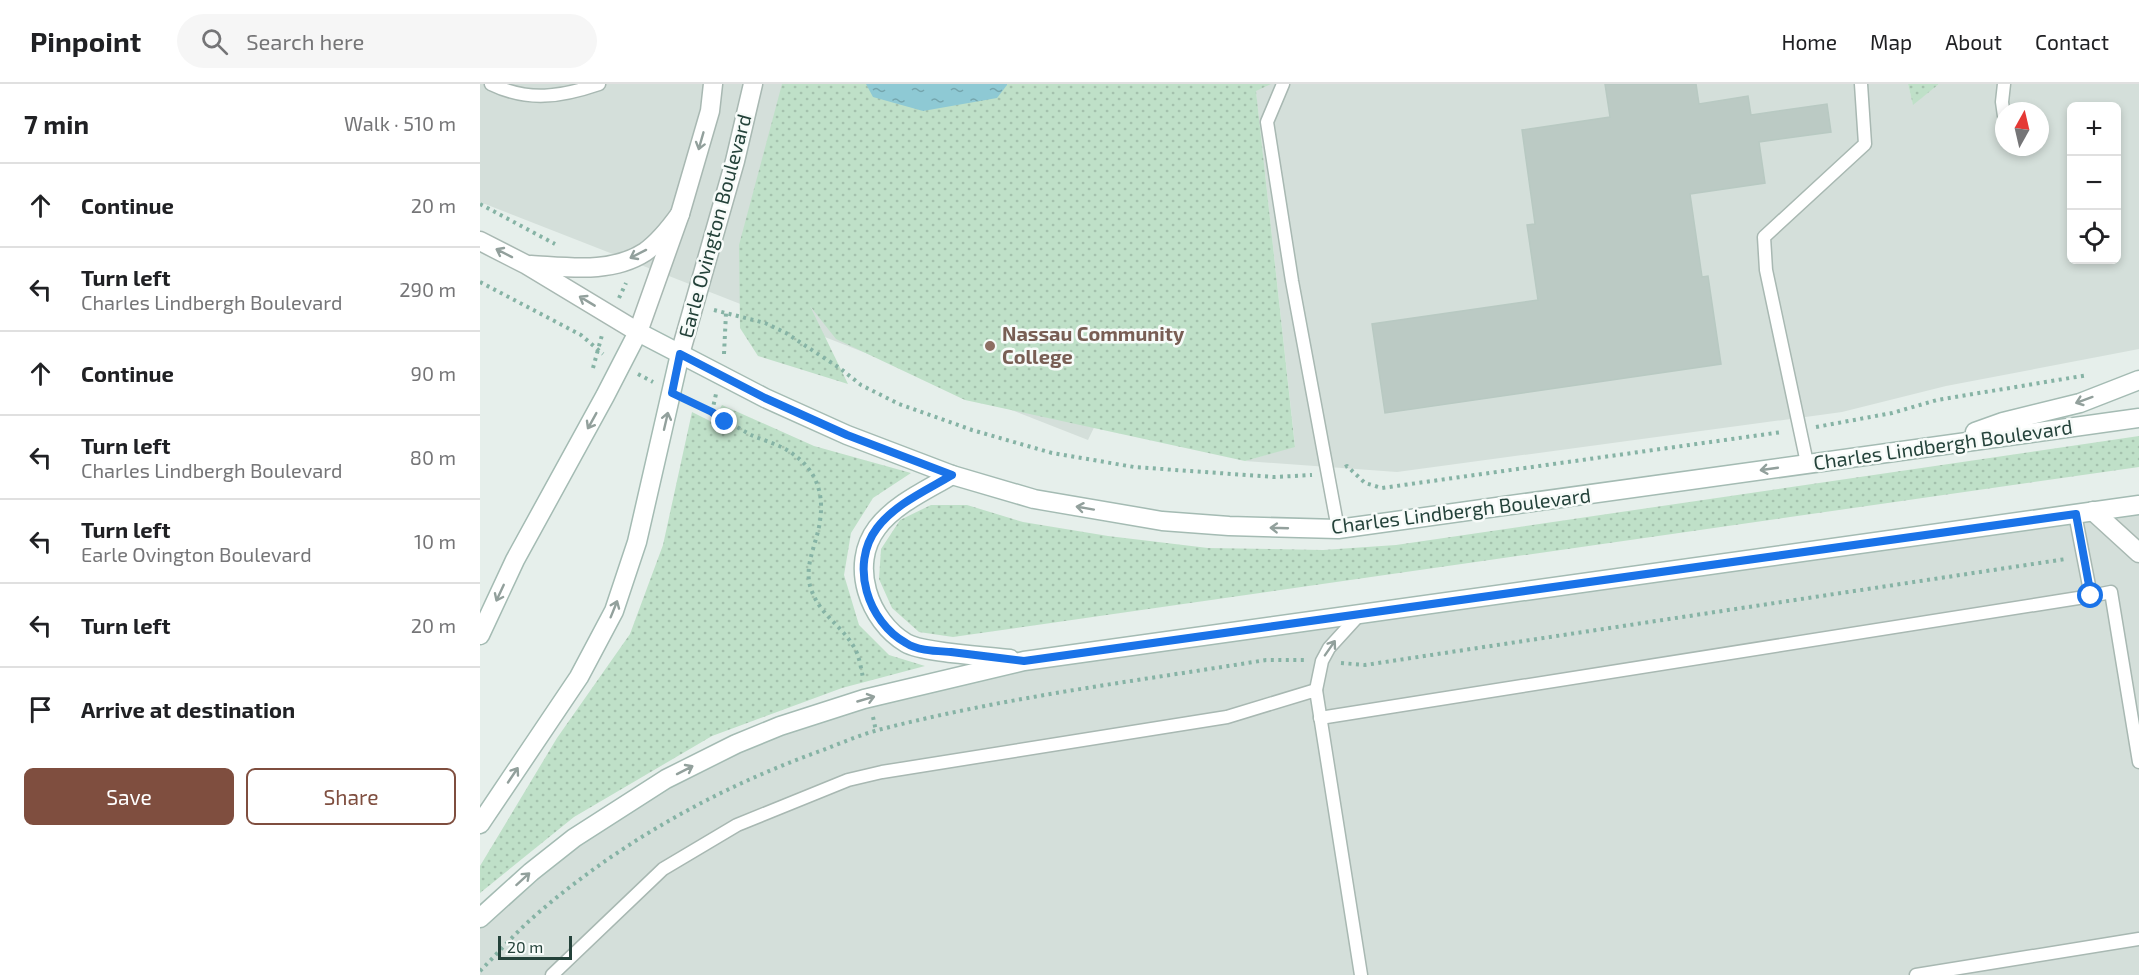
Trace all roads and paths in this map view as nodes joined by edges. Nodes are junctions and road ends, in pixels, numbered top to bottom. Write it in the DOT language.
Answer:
graph roads {
  1 [pos="491,84"];
  2 [pos="599,84"];
  3 [pos="712,84"];
  4 [pos="753,84"];
  5 [pos="1283,84"];
  6 [pos="1861,84"];
  7 [pos="2004,84"];
  8 [pos="2002,102"];
  9 [pos="480,204"];
  10 [pos="680,214"];
  11 [pos="480,241"];
  12 [pos="561,248"];
  13 [pos="527,265"];
  14 [pos="480,282"];
  15 [pos="626,283"];
  16 [pos="620,295"];
  17 [pos="716,310"];
  18 [pos="638,332"];
  19 [pos="680,354"];
  20 [pos="621,364"];
  21 [pos="2097,373"];
  22 [pos="2139,380"];
  23 [pos="672,393"];
  24 [pos="2139,418"];
  25 [pos="1799,429"];
  26 [pos="1938,445"];
  27 [pos="1807,464"];
  28 [pos="1340,469"];
  29 [pos="952,475"];
  30 [pos="1295,476"];
  31 [pos="2139,505"];
  32 [pos="2085,513"];
  33 [pos="1338,529"];
  34 [pos="2139,553"];
  35 [pos="2083,557"];
  36 [pos="2091,596"];
  37 [pos="1360,614"];
  38 [pos="480,635"];
  39 [pos="1292,659"];
  40 [pos="1024,661"];
  41 [pos="1343,663"];
  42 [pos="864,680"];
  43 [pos="1316,690"];
  44 [pos="1320,718"];
  45 [pos="2139,762"];
  46 [pos="480,824"];
  47 [pos="480,918"];
  48 [pos="2139,939"];
  49 [pos="480,971"];
  50 [pos="552,975"];
  51 [pos="1361,975"];
  52 [pos="1916,975"];
  1 -- 2 [label="lane"];
  3 -- 10 [label="main road, Earle Ovington Boulevard, one-way"];
  4 -- 19 [label="main road, Earle Ovington Boulevard"];
  5 -- 33 [label="lane"];
  6 -- 25 [label="lane"];
  7 -- 8 [label="lane"];
  9 -- 12 [label="path"];
  10 -- 13 [label="main road, one-way"];
  10 -- 18 [label="main road, Earle Ovington Boulevard"];
  13 -- 11 [label="main road, Charles Lindbergh Boulevard, one-way"];
  18 -- 13 [label="main road, Charles Lindbergh Boulevard, one-way"];
  14 -- 20 [label="path"];
  15 -- 16 [label="path"];
  17 -- 30 [label="path"];
  18 -- 19 [label="main road, Charles Lindbergh Boulevard"];
  18 -- 20 [label="main road, Earle Ovington Boulevard"];
  19 -- 23 [label="main road, Earle Ovington Boulevard"];
  19 -- 29 [label="main road, Charles Lindbergh Boulevard"];
  20 -- 23 [label="path"];
  20 -- 38 [label="main road, Earle Ovington Boulevard, one-way"];
  21 -- 25 [label="path"];
  22 -- 26 [label="main road, one-way"];
  23 -- 42 [label="path"];
  46 -- 23 [label="main road, Earle Ovington Boulevard, one-way"];
  24 -- 26 [label="main road, Charles Lindbergh Boulevard"];
  25 -- 27 [label="lane"];
  25 -- 28 [label="path"];
  26 -- 27 [label="main road, Charles Lindbergh Boulevard"];
  27 -- 33 [label="main road, Charles Lindbergh Boulevard, one-way"];
  33 -- 29 [label="main road, Charles Lindbergh Boulevard, one-way"];
  29 -- 40 [label="main road"];
  31 -- 32 [label="main road"];
  32 -- 34 [label="main road"];
  32 -- 35 [label="lane"];
  32 -- 37 [label="main road"];
  35 -- 36 [label="lane"];
  35 -- 41 [label="path"];
  36 -- 44 [label="lane"];
  36 -- 45 [label="lane"];
  37 -- 40 [label="main road"];
  43 -- 37 [label="lane, one-way"];
  39 -- 49 [label="path"];
  47 -- 40 [label="main road, one-way"];
  43 -- 44 [label="lane"];
  43 -- 50 [label="lane"];
  44 -- 51 [label="lane"];
  48 -- 52 [label="lane"];
}
